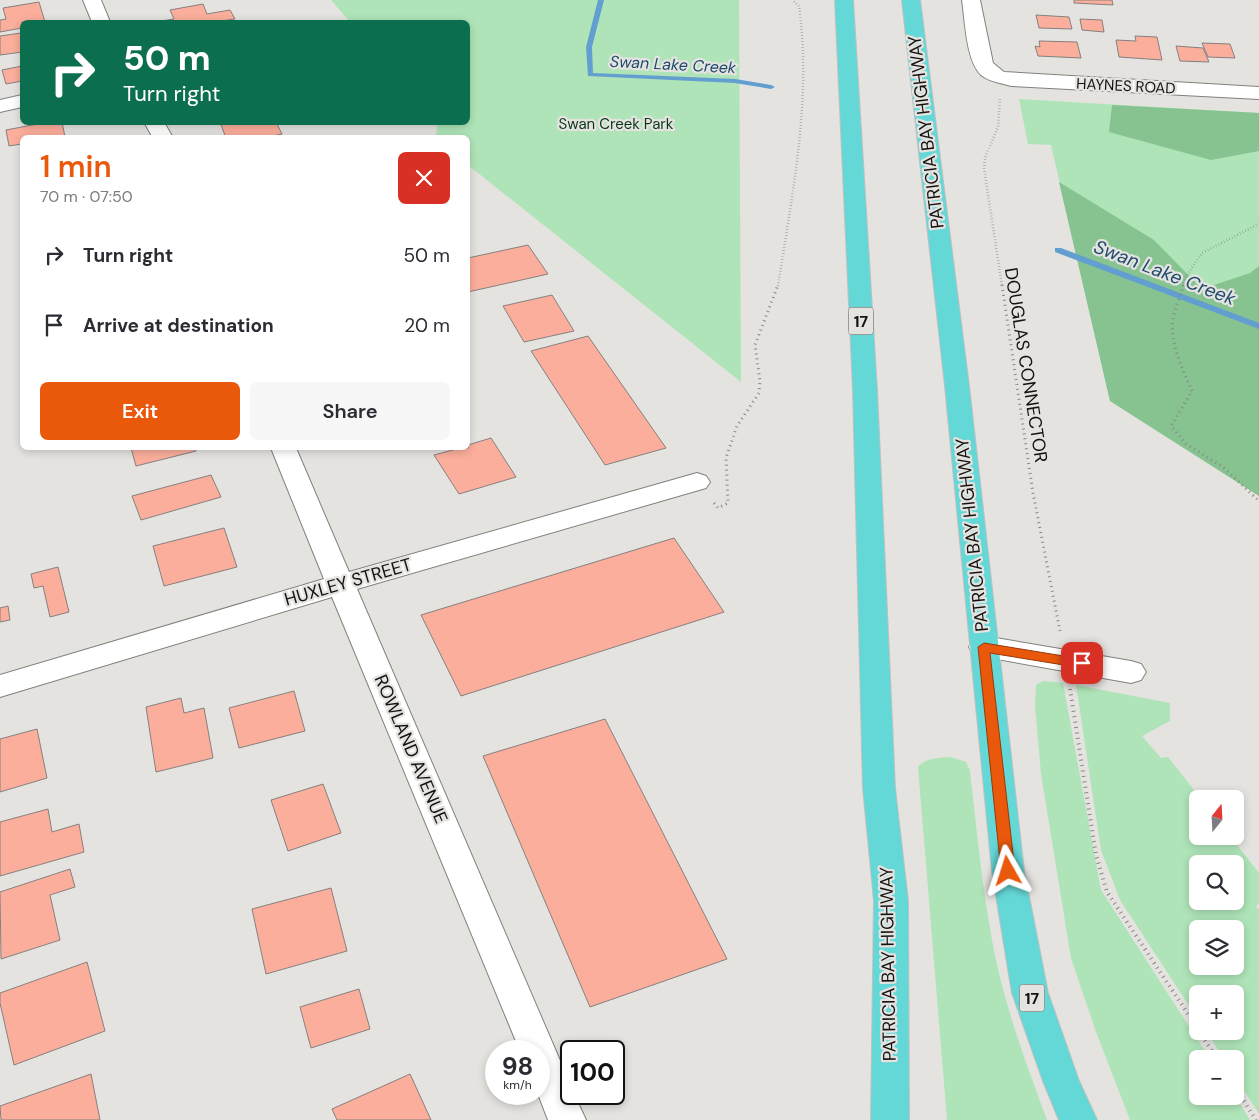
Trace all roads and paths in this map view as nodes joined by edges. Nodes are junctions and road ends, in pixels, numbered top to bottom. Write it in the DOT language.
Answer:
graph roads {
  1 [pos="92,0"];
  2 [pos="792,0"];
  3 [pos="844,0"];
  4 [pos="910,0"];
  5 [pos="972,0"];
  6 [pos="100,20"];
  7 [pos="994,75"];
  8 [pos="1259,93"];
  9 [pos="20,101"];
  10 [pos="0,106"];
  11 [pos="1259,224"];
  12 [pos="284,450"];
  13 [pos="697,482"];
  14 [pos="1259,502"];
  15 [pos="341,584"];
  16 [pos="984,647"];
  17 [pos="1065,660"];
  18 [pos="1131,672"];
  19 [pos="0,686"];
  20 [pos="891,901"];
  21 [pos="1189,1016"];
  22 [pos="533,1040"];
  23 [pos="550,1080"];
  24 [pos="1244,1101"];
  25 [pos="567,1120"];
  26 [pos="874,1120"];
  27 [pos="890,1120"];
  28 [pos="1078,1120"];
  29 [pos="1256,1120"];
  1 -- 6 [label="street"];
  2 -- 13 [label="path"];
  3 -- 20 [label="highway, PATRICIA BAY HIGHWAY / 17"];
  4 -- 16 [label="highway, PATRICIA BAY HIGHWAY / 17"];
  5 -- 7 [label="street"];
  7 -- 8 [label="street, HAYNES ROAD"];
  7 -- 17 [label="path, DOUGLAS CONNECTOR"];
  9 -- 10 [label="street"];
  11 -- 14 [label="path"];
  12 -- 15 [label="street, ROWLAND AVENUE"];
  13 -- 15 [label="street, HUXLEY STREET"];
  15 -- 19 [label="street, HUXLEY STREET"];
  15 -- 22 [label="street, ROWLAND AVENUE"];
  16 -- 17 [label="street"];
  16 -- 28 [label="highway, PATRICIA BAY HIGHWAY / 17"];
  17 -- 18 [label="street"];
  17 -- 21 [label="path, DOUGLAS CONNECTOR"];
  20 -- 26 [label="highway"];
  20 -- 27 [label="highway, PATRICIA BAY HIGHWAY / 17"];
  23 -- 25 [label="street, ROWLAND AVENUE"];
  24 -- 29 [label="path"];
}
